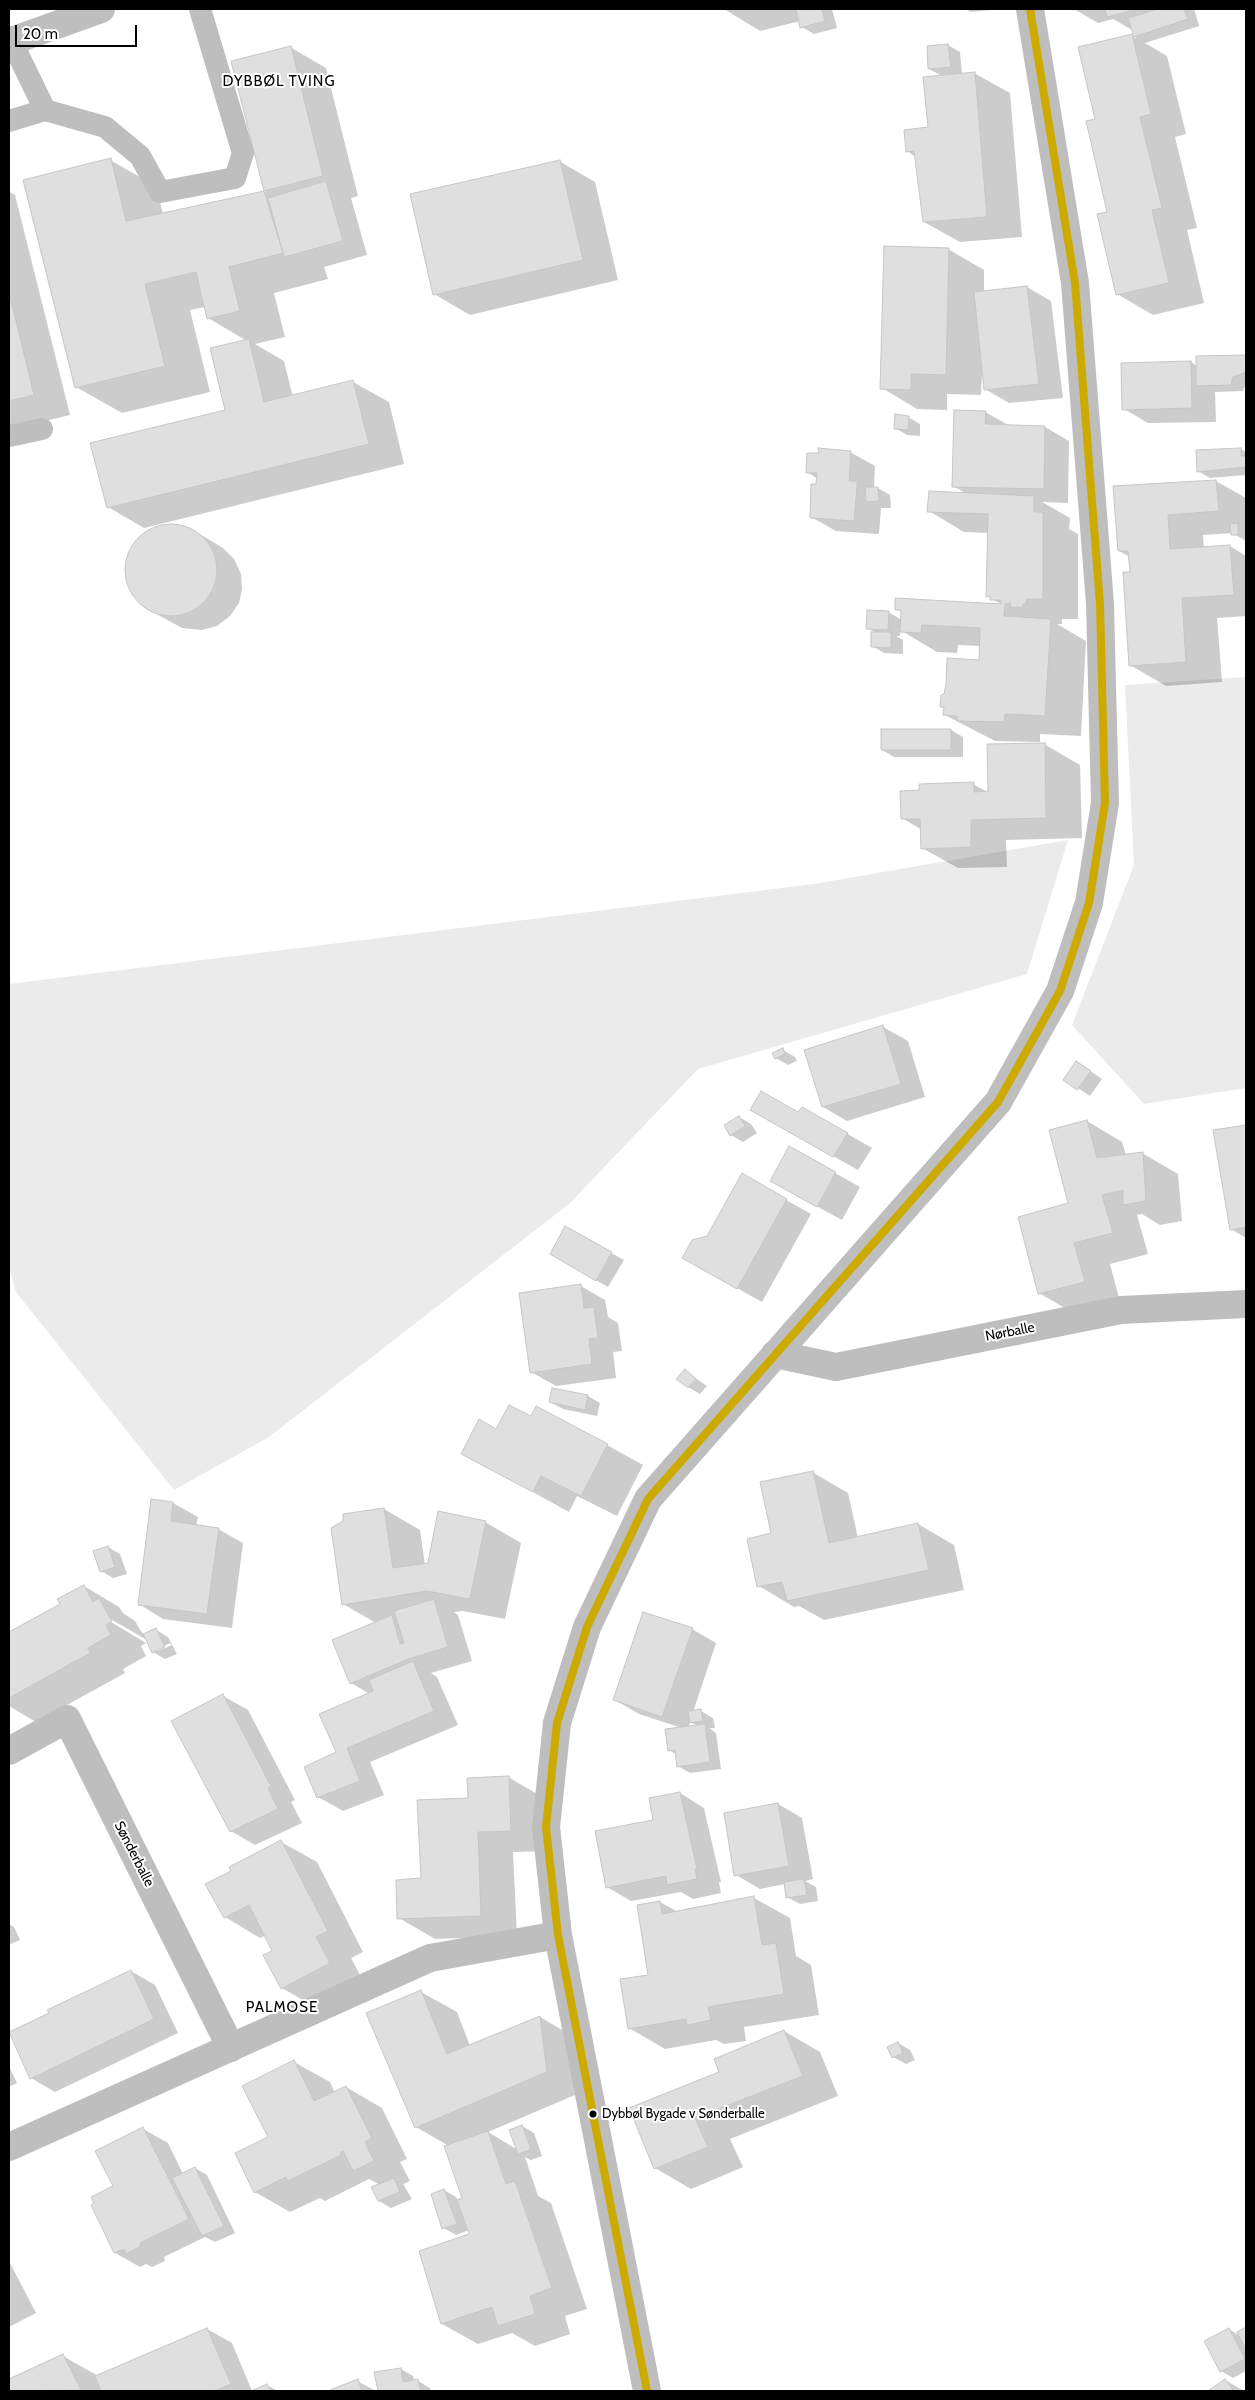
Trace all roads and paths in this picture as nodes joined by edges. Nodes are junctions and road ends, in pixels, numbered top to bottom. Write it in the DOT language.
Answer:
graph roads {
  1 [pos="101,9"];
  2 [pos="200,9"];
  3 [pos="1030,9"];
  4 [pos="10,42"];
  5 [pos="45,110"];
  6 [pos="9,121"];
  7 [pos="42,428"];
  8 [pos="9,436"];
  9 [pos="1246,1304"];
  10 [pos="775,1354"];
  11 [pos="9,1751"];
  12 [pos="558,1935"];
  13 [pos="231,2048"];
  14 [pos="9,2147"];
  15 [pos="647,2391"];
  1 -- 4 [label="street"];
  2 -- 5 [label="lane"];
  3 -- 10 [label="street"];
  4 -- 5 [label="lane"];
  5 -- 6 [label="lane"];
  7 -- 8 [label="lane"];
  9 -- 10 [label="street, Nørballe"];
  10 -- 12 [label="street"];
  11 -- 13 [label="street, Sønderballe"];
  12 -- 13 [label="street"];
  12 -- 15 [label="street"];
  13 -- 14 [label="street"];
}
